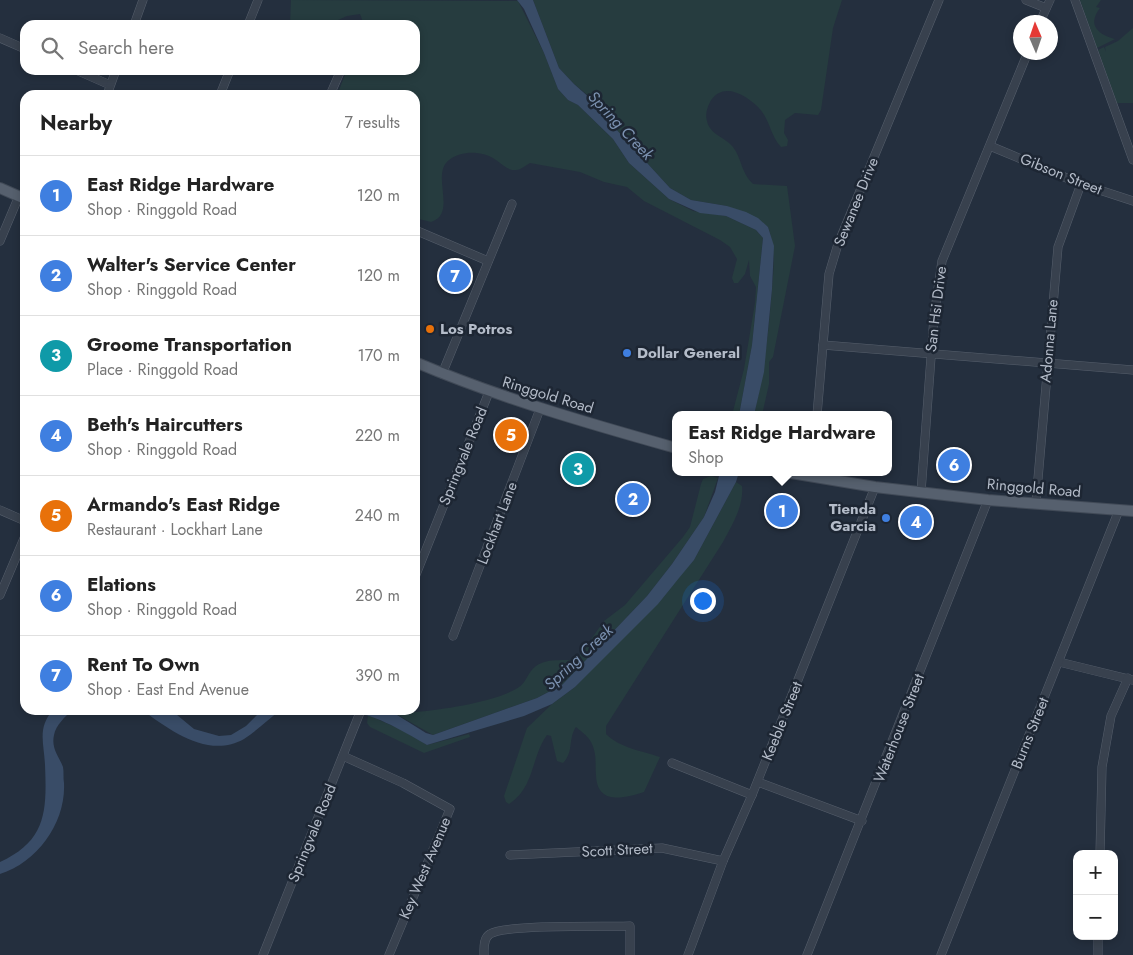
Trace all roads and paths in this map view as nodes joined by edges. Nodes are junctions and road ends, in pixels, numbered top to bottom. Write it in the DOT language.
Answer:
graph roads {
  1 [pos="143,0"];
  2 [pos="258,0"];
  3 [pos="940,0"];
  4 [pos="1026,0"];
  5 [pos="1050,0"];
  6 [pos="1075,0"];
  7 [pos="1046,8"];
  8 [pos="1043,15"];
  9 [pos="136,20"];
  10 [pos="250,20"];
  11 [pos="0,38"];
  12 [pos="20,46"];
  13 [pos="1025,60"];
  14 [pos="87,75"];
  15 [pos="114,75"];
  16 [pos="228,75"];
  17 [pos="339,75"];
  18 [pos="110,85"];
  19 [pos="108,90"];
  20 [pos="222,90"];
  21 [pos="332,90"];
  22 [pos="990,146"];
  23 [pos="1133,160"];
  24 [pos="1081,184"];
  25 [pos="0,188"];
  26 [pos="20,196"];
  27 [pos="20,201"];
  28 [pos="1133,201"];
  29 [pos="512,204"];
  30 [pos="420,232"];
  31 [pos="0,241"];
  32 [pos="488,261"];
  33 [pos="823,345"];
  34 [pos="931,353"];
  35 [pos="1047,362"];
  36 [pos="420,364"];
  37 [pos="1133,370"];
  38 [pos="442,374"];
  39 [pos="489,392"];
  40 [pos="540,409"];
  41 [pos="817,411"];
  42 [pos="672,447"];
  43 [pos="816,476"];
  44 [pos="875,487"];
  45 [pos="921,492"];
  46 [pos="988,500"];
  47 [pos="1036,502"];
  48 [pos="0,510"];
  49 [pos="1119,510"];
  50 [pos="1133,511"];
  51 [pos="20,519"];
  52 [pos="20,548"];
  53 [pos="420,564"];
  54 [pos="0,595"];
  55 [pos="453,636"];
  56 [pos="1058,662"];
  57 [pos="1131,679"];
  58 [pos="358,715"];
  59 [pos="343,756"];
  60 [pos="672,763"];
  61 [pos="758,782"];
  62 [pos="752,795"];
  63 [pos="862,821"];
  64 [pos="1100,850"];
  65 [pos="510,855"];
  66 [pos="723,861"];
  67 [pos="1098,940"];
  68 [pos="263,955"];
  69 [pos="389,955"];
  70 [pos="484,955"];
  71 [pos="630,955"];
  72 [pos="688,955"];
  73 [pos="808,955"];
  74 [pos="941,955"];
  75 [pos="1098,955"];
  1 -- 9 [label="street"];
  2 -- 10 [label="street"];
  3 -- 33 [label="street, Sewanee Drive"];
  4 -- 7 [label="street"];
  5 -- 7 [label="street"];
  6 -- 23 [label="street"];
  7 -- 8 [label="street"];
  11 -- 12 [label="street"];
  13 -- 22 [label="street, San Hsi Drive"];
  14 -- 18 [label="street"];
  15 -- 18 [label="street"];
  16 -- 20 [label="street"];
  17 -- 21 [label="street"];
  18 -- 19 [label="street"];
  22 -- 24 [label="street, Gibson Street"];
  22 -- 34 [label="street, San Hsi Drive"];
  24 -- 28 [label="street, Gibson Street"];
  24 -- 35 [label="street, Adonna Lane"];
  25 -- 26 [label="main road"];
  27 -- 31 [label="street"];
  29 -- 32 [label="street"];
  30 -- 32 [label="street"];
  32 -- 38 [label="street"];
  33 -- 34 [label="street"];
  33 -- 41 [label="street, Sewanee Drive"];
  34 -- 35 [label="street"];
  34 -- 45 [label="street, San Hsi Drive"];
  35 -- 37 [label="street"];
  35 -- 47 [label="street, Adonna Lane"];
  36 -- 38 [label="main road, Ringgold Road"];
  38 -- 39 [label="main road, Ringgold Road"];
  39 -- 40 [label="main road, Ringgold Road"];
  39 -- 53 [label="street, Springvale Road"];
  40 -- 42 [label="main road, Ringgold Road"];
  40 -- 55 [label="street, Lockhart Lane"];
  43 -- 44 [label="main road, Ringgold Road"];
  44 -- 45 [label="main road, Ringgold Road"];
  44 -- 61 [label="street, Keeble Street"];
  45 -- 46 [label="main road, Ringgold Road"];
  46 -- 47 [label="main road, Ringgold Road"];
  46 -- 63 [label="street, Waterhouse Street"];
  47 -- 49 [label="main road, Ringgold Road"];
  48 -- 51 [label="street"];
  49 -- 50 [label="main road, Ringgold Road"];
  49 -- 56 [label="street, Burns Street"];
  52 -- 54 [label="street"];
  56 -- 57 [label="street"];
  56 -- 74 [label="street, Burns Street"];
  57 -- 64 [label="street"];
  58 -- 59 [label="street, Springvale Road"];
  59 -- 68 [label="street, Springvale Road"];
  59 -- 69 [label="street, Key West Avenue"];
  60 -- 62 [label="street"];
  61 -- 62 [label="street, Keeble Street"];
  61 -- 63 [label="street"];
  62 -- 66 [label="street, Keeble Street"];
  63 -- 73 [label="street, Waterhouse Street"];
  65 -- 66 [label="street, Scott Street"];
  66 -- 72 [label="street, Keeble Street"];
  67 -- 75 [label="street"];
  70 -- 71 [label="street"];
}
